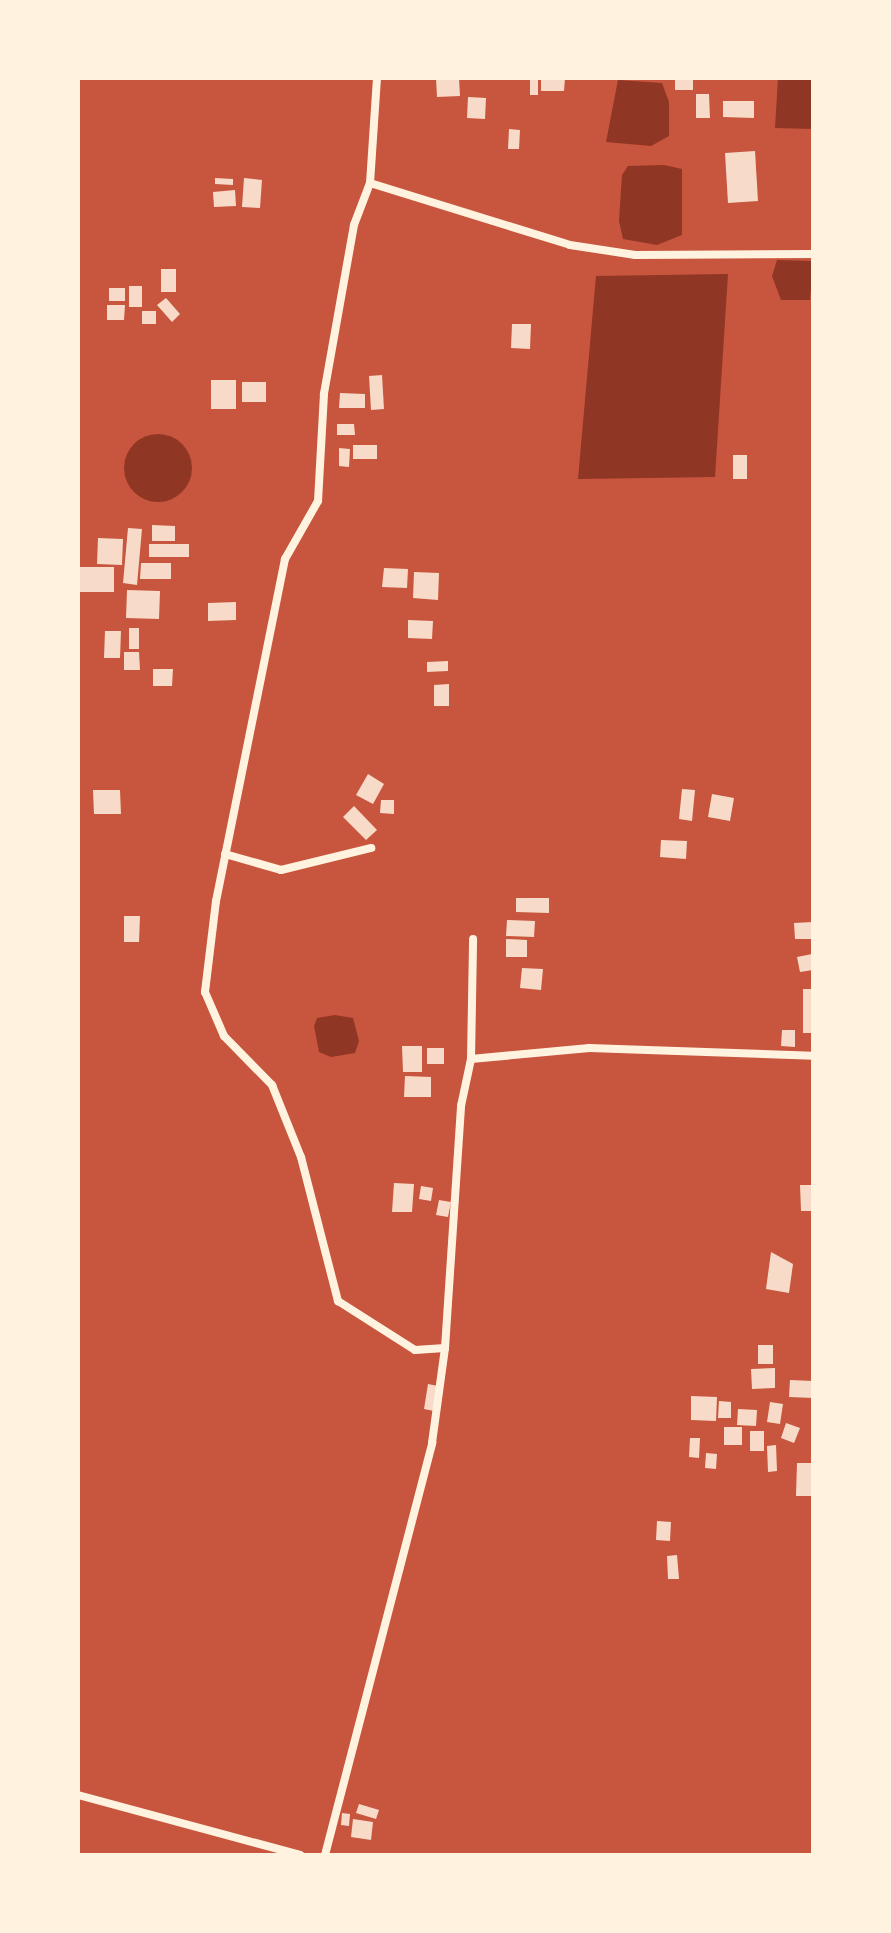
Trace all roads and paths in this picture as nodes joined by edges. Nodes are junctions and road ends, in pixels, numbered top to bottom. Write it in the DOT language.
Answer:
graph roads {
  1 [pos="377,78"];
  2 [pos="370,183"];
  3 [pos="813,254"];
  4 [pos="371,848"];
  5 [pos="225,854"];
  6 [pos="473,939"];
  7 [pos="813,1056"];
  8 [pos="471,1059"];
  9 [pos="445,1348"];
  10 [pos="78,1795"];
  11 [pos="300,1855"];
  12 [pos="325,1855"];
  1 -- 2 [label="street"];
  2 -- 3 [label="street"];
  2 -- 5 [label="street"];
  4 -- 5 [label="street"];
  5 -- 9 [label="street"];
  6 -- 8 [label="street"];
  7 -- 8 [label="street"];
  8 -- 9 [label="street"];
  9 -- 12 [label="street"];
  10 -- 11 [label="street"];
}
